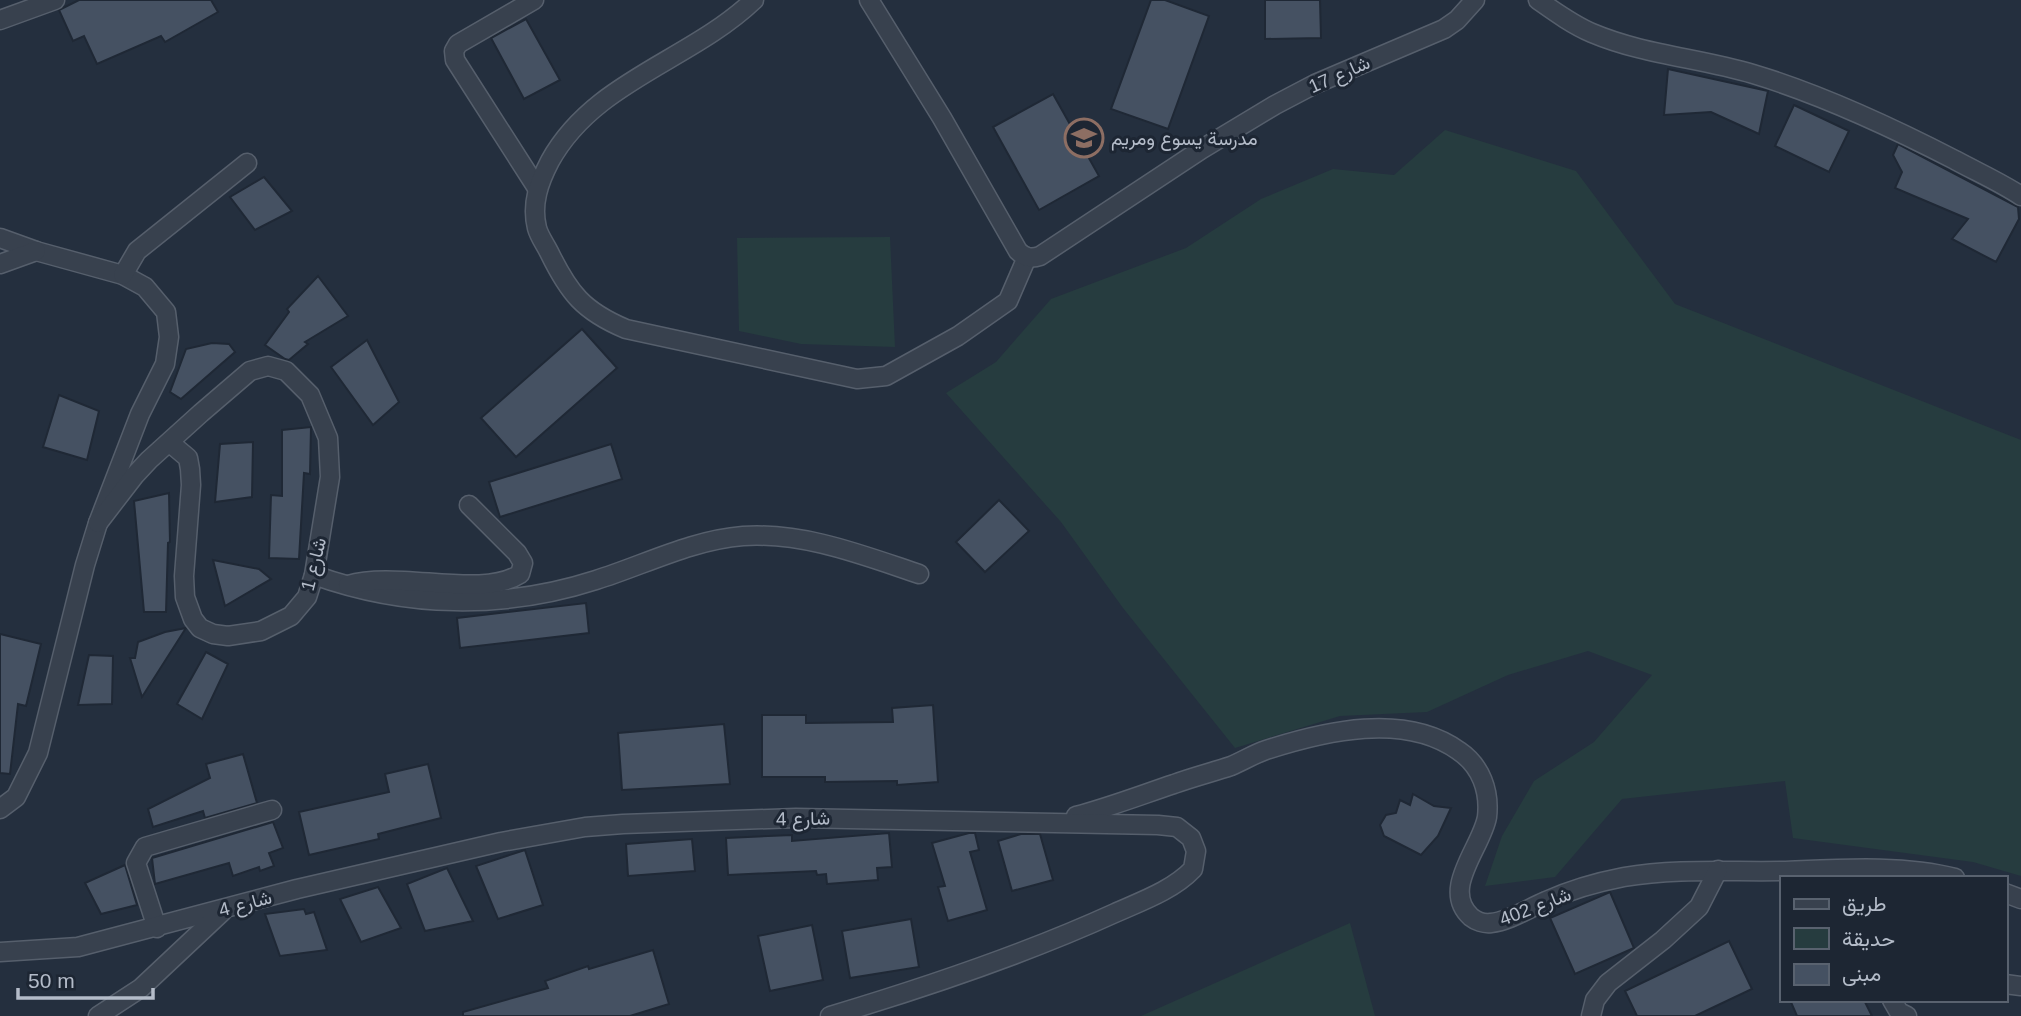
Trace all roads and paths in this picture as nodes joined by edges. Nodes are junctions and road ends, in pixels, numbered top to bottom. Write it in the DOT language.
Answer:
graph roads {
  1 [pos="55,0"];
  2 [pos="534,0"];
  3 [pos="754,0"];
  4 [pos="869,0"];
  5 [pos="1475,0"];
  6 [pos="1538,0"];
  7 [pos="0,20"];
  8 [pos="247,163"];
  9 [pos="537,188"];
  10 [pos="2021,196"];
  11 [pos="0,238"];
  12 [pos="36,251"];
  13 [pos="1027,257"];
  14 [pos="0,264"];
  15 [pos="123,275"];
  16 [pos="169,442"];
  17 [pos="469,505"];
  18 [pos="97,523"];
  19 [pos="919,574"];
  20 [pos="314,575"];
  21 [pos="344,586"];
  22 [pos="0,809"];
  23 [pos="272,810"];
  24 [pos="1055,821"];
  25 [pos="1718,870"];
  26 [pos="1942,876"];
  27 [pos="226,908"];
  28 [pos="157,928"];
  29 [pos="0,952"];
  30 [pos="1893,1002"];
  31 [pos="97,1016"];
  32 [pos="830,1016"];
  33 [pos="1591,1016"];
  34 [pos="1907,1016"];
  1 -- 7 [label="street"];
  2 -- 9 [label="street"];
  3 -- 9 [label="street"];
  4 -- 13 [label="street"];
  5 -- 13 [label="street, شارع 17"];
  6 -- 10 [label="street"];
  8 -- 15 [label="street"];
  9 -- 13 [label="street"];
  11 -- 12 [label="street"];
  12 -- 14 [label="street"];
  12 -- 15 [label="street"];
  15 -- 18 [label="street"];
  16 -- 18 [label="street, شارع 1"];
  16 -- 20 [label="street, شارع 1"];
  16 -- 20 [label="street, شارع 1"];
  17 -- 21 [label="street"];
  18 -- 22 [label="street"];
  19 -- 21 [label="street"];
  20 -- 21 [label="street"];
  23 -- 28 [label="street"];
  24 -- 25 [label="street, شارع 402"];
  24 -- 27 [label="street, شارع 4"];
  24 -- 32 [label="street, شارع 4"];
  25 -- 26 [label="street, شارع 402"];
  25 -- 33 [label="street"];
  27 -- 28 [label="street, شارع 4"];
  27 -- 31 [label="street"];
  28 -- 29 [label="street, شارع 4"];
  30 -- 34 [label="street"];
}
